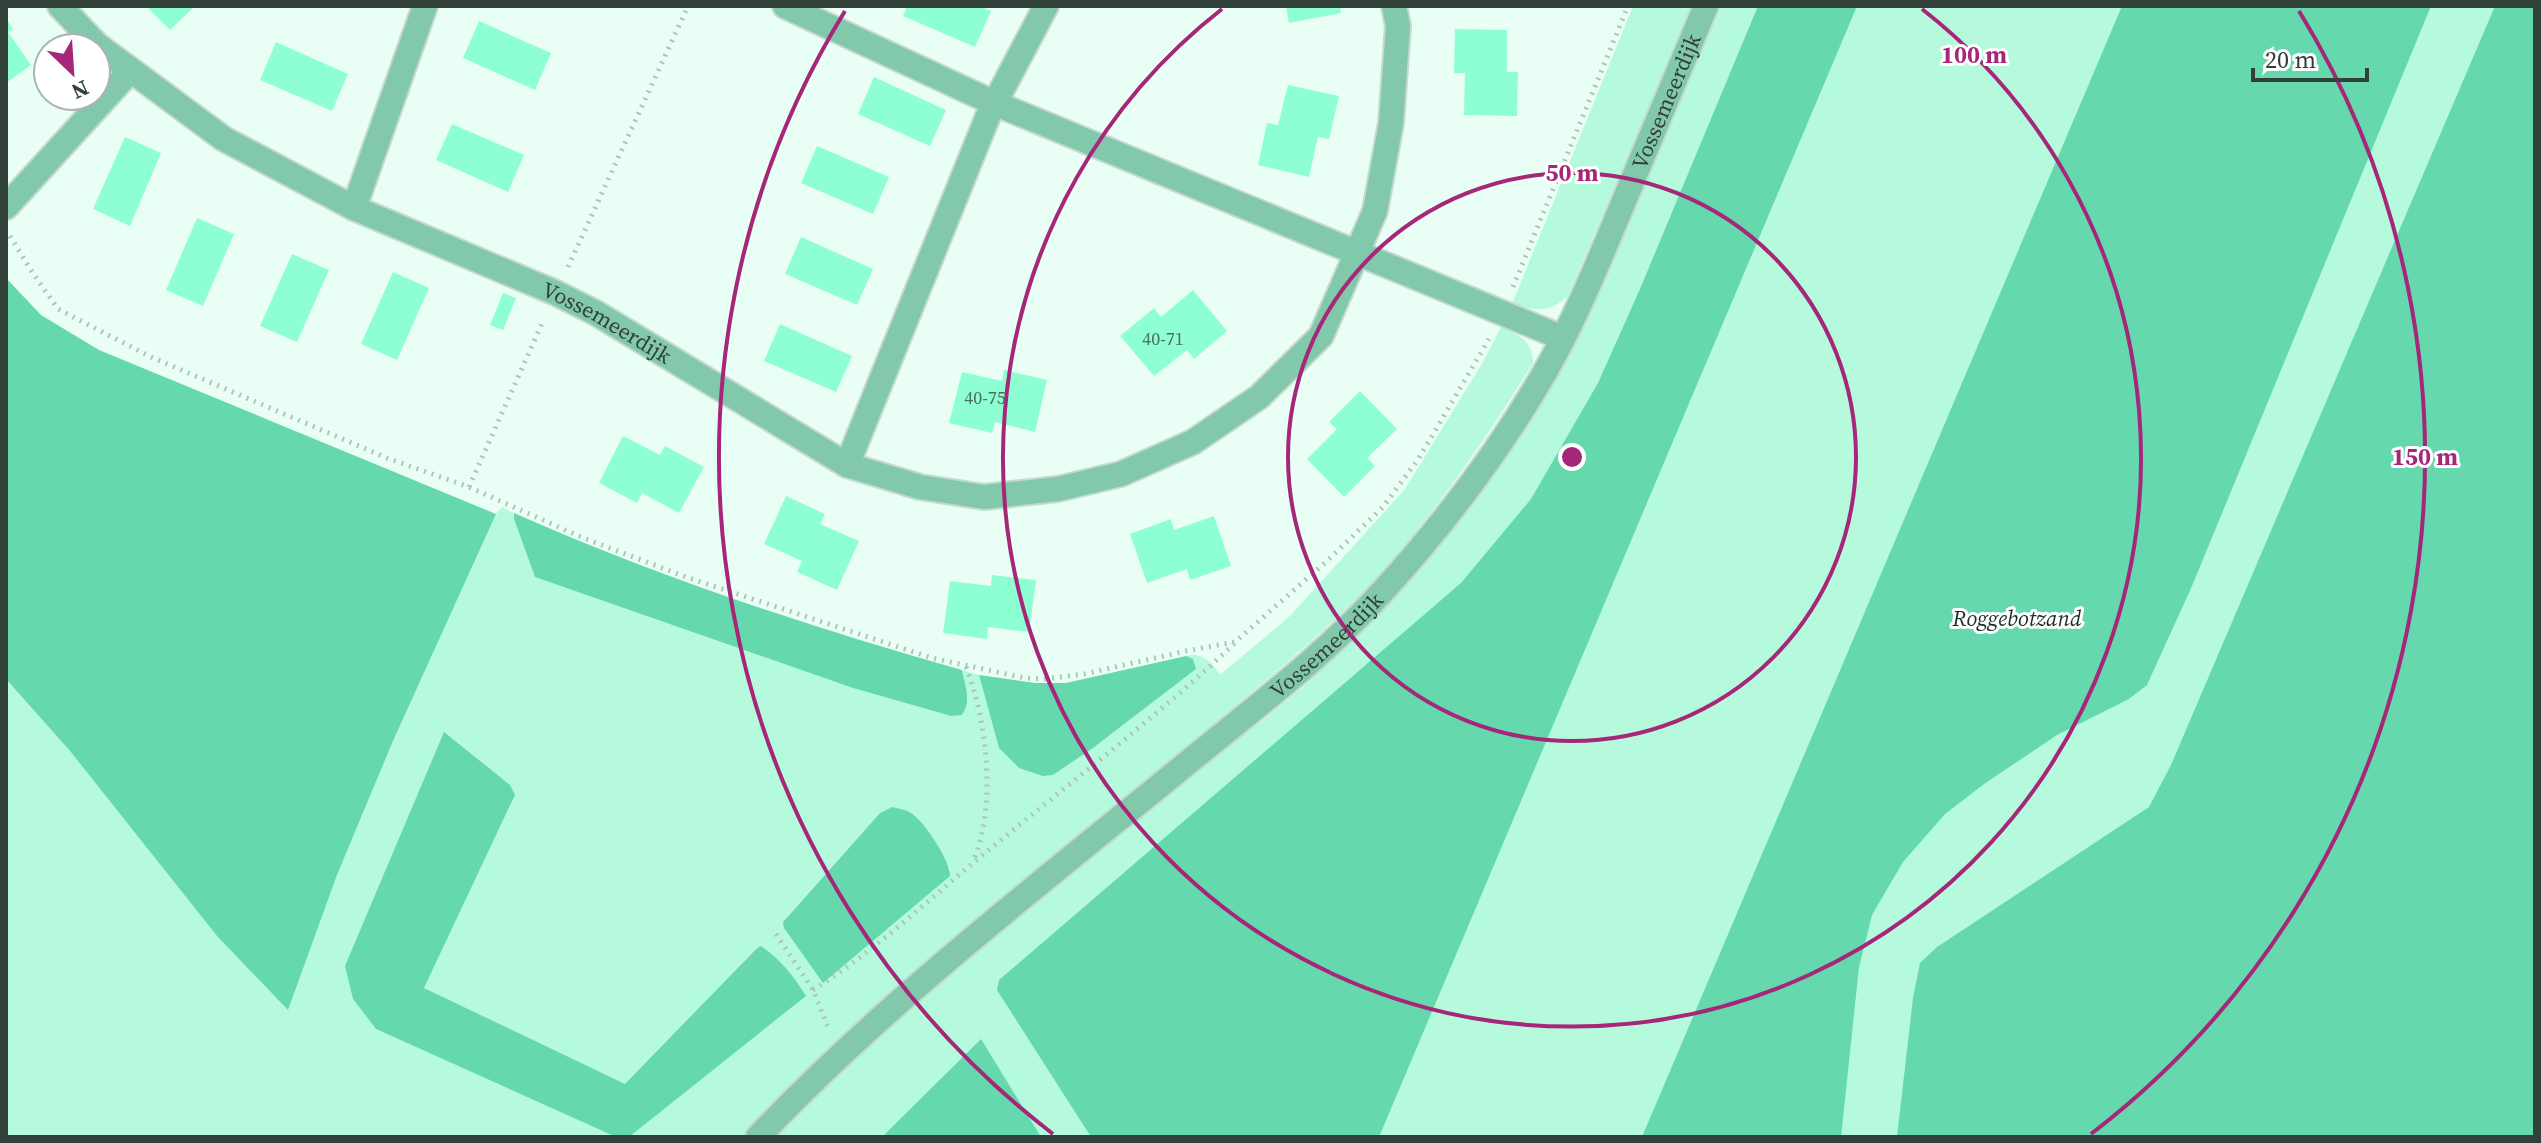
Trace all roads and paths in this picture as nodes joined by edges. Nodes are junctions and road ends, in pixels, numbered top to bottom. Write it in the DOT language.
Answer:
graph roads {
  1 [pos="60,6"];
  2 [pos="425,6"];
  3 [pos="688,6"];
  4 [pos="785,6"];
  5 [pos="1046,6"];
  6 [pos="1394,6"];
  7 [pos="1706,6"];
  8 [pos="130,71"];
  9 [pos="994,103"];
  10 [pos="6,207"];
  11 [pos="354,208"];
  12 [pos="1356,252"];
  13 [pos="556,293"];
  14 [pos="1563,338"];
  15 [pos="847,465"];
  16 [pos="469,487"];
  17 [pos="1235,642"];
  18 [pos="966,666"];
  19 [pos="972,864"];
  20 [pos="776,934"];
  21 [pos="813,990"];
  22 [pos="841,1055"];
  23 [pos="758,1137"];
  1 -- 8 [label="street, Vossemeerdijk"];
  2 -- 11 [label="street"];
  3 -- 13 [label="path"];
  4 -- 9 [label="street"];
  5 -- 9 [label="street"];
  6 -- 12 [label="street, Vossemeerdijk"];
  7 -- 14 [label="street, Vossemeerdijk"];
  8 -- 10 [label="street"];
  8 -- 11 [label="street, Vossemeerdijk"];
  9 -- 12 [label="street"];
  9 -- 15 [label="street"];
  11 -- 13 [label="street, Vossemeerdijk"];
  12 -- 14 [label="street"];
  12 -- 15 [label="street, Vossemeerdijk"];
  13 -- 15 [label="street, Vossemeerdijk"];
  13 -- 16 [label="path"];
  14 -- 22 [label="street, Vossemeerdijk"];
  17 -- 19 [label="path"];
  18 -- 19 [label="path"];
  19 -- 21 [label="path"];
  20 -- 21 [label="path"];
  21 -- 22 [label="path"];
  22 -- 23 [label="street, Vossemeerdijk"];
}
